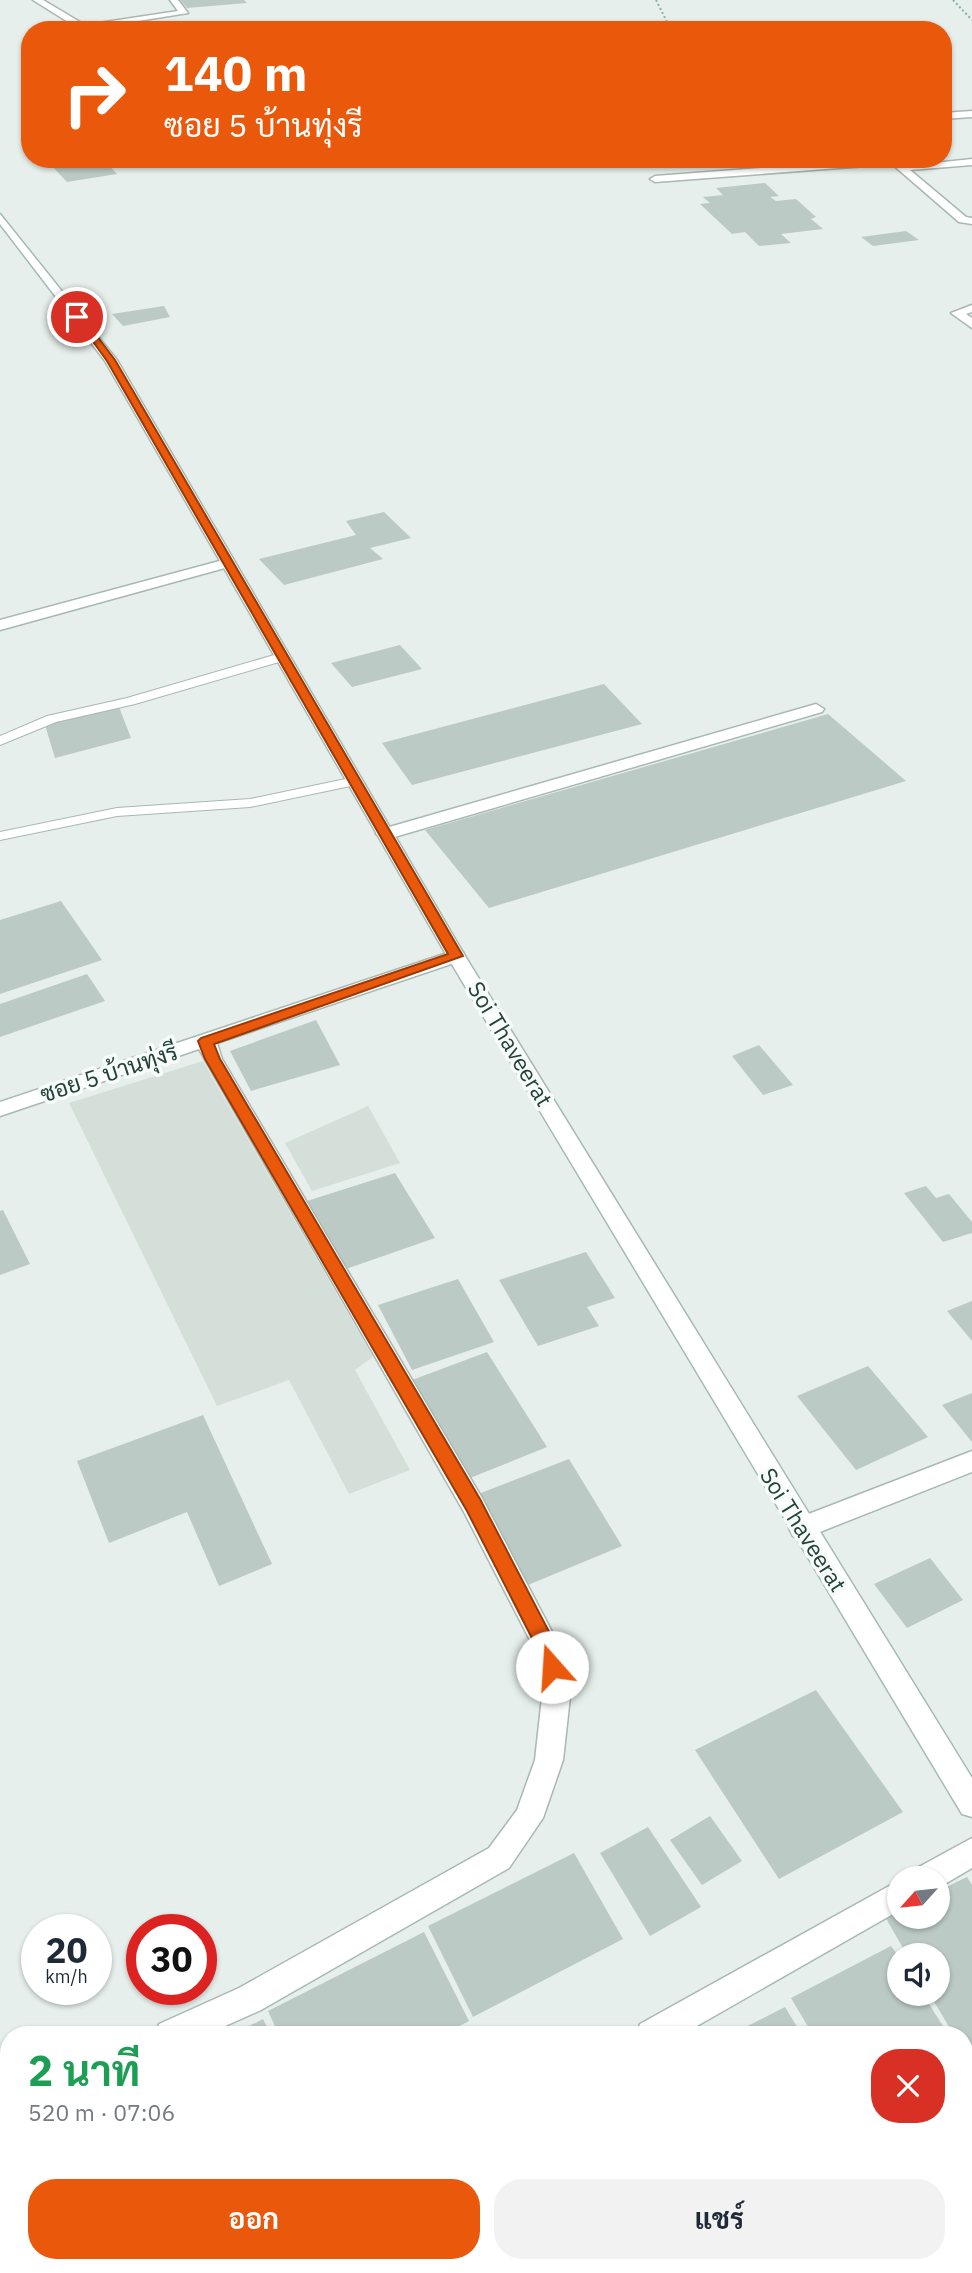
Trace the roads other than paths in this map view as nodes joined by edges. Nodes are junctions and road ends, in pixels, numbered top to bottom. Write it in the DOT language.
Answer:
graph roads {
  1 [pos="37,0"];
  2 [pos="174,0"];
  3 [pos="72,21"];
  4 [pos="135,21"];
  5 [pos="972,114"];
  6 [pos="952,115"];
  7 [pos="972,156"];
  8 [pos="952,157"];
  9 [pos="972,162"];
  10 [pos="952,163"];
  11 [pos="833,168"];
  12 [pos="903,168"];
  13 [pos="655,179"];
  14 [pos="0,217"];
  15 [pos="967,220"];
  16 [pos="972,228"];
  17 [pos="972,308"];
  18 [pos="972,324"];
  19 [pos="227,563"];
  20 [pos="0,625"];
  21 [pos="281,657"];
  22 [pos="816,709"];
  23 [pos="0,741"];
  24 [pos="355,781"];
  25 [pos="385,834"];
  26 [pos="0,836"];
  27 [pos="456,956"];
  28 [pos="206,1041"];
  29 [pos="2,1105"];
  30 [pos="972,1461"];
  31 [pos="802,1528"];
  32 [pos="972,1804"];
  33 [pos="972,1852"];
  34 [pos="948,1866"];
  35 [pos="887,1901"];
  36 [pos="189,2026"];
  37 [pos="667,2026"];
  1 -- 3 [label="street"];
  2 -- 4 [label="street"];
  5 -- 6 [label="street"];
  7 -- 8 [label="street"];
  9 -- 10 [label="street"];
  11 -- 13 [label="street"];
  12 -- 15 [label="street"];
  14 -- 19 [label="street, Soi Thaveerat"];
  15 -- 16 [label="street"];
  17 -- 18 [label="street"];
  19 -- 20 [label="street"];
  19 -- 21 [label="street, Soi Thaveerat"];
  21 -- 23 [label="lane"];
  21 -- 24 [label="street, Soi Thaveerat"];
  22 -- 25 [label="street"];
  24 -- 25 [label="street, Soi Thaveerat"];
  24 -- 26 [label="lane"];
  25 -- 27 [label="street, Soi Thaveerat"];
  27 -- 28 [label="street, ซอย 5 บ้านทุ่งรี"];
  27 -- 31 [label="street, Soi Thaveerat"];
  28 -- 29 [label="street, ซอย 5 บ้านทุ่งรี"];
  28 -- 36 [label="street"];
  30 -- 31 [label="street"];
  31 -- 32 [label="street, Soi Thaveerat"];
  33 -- 34 [label="street"];
  35 -- 37 [label="street"];
}
